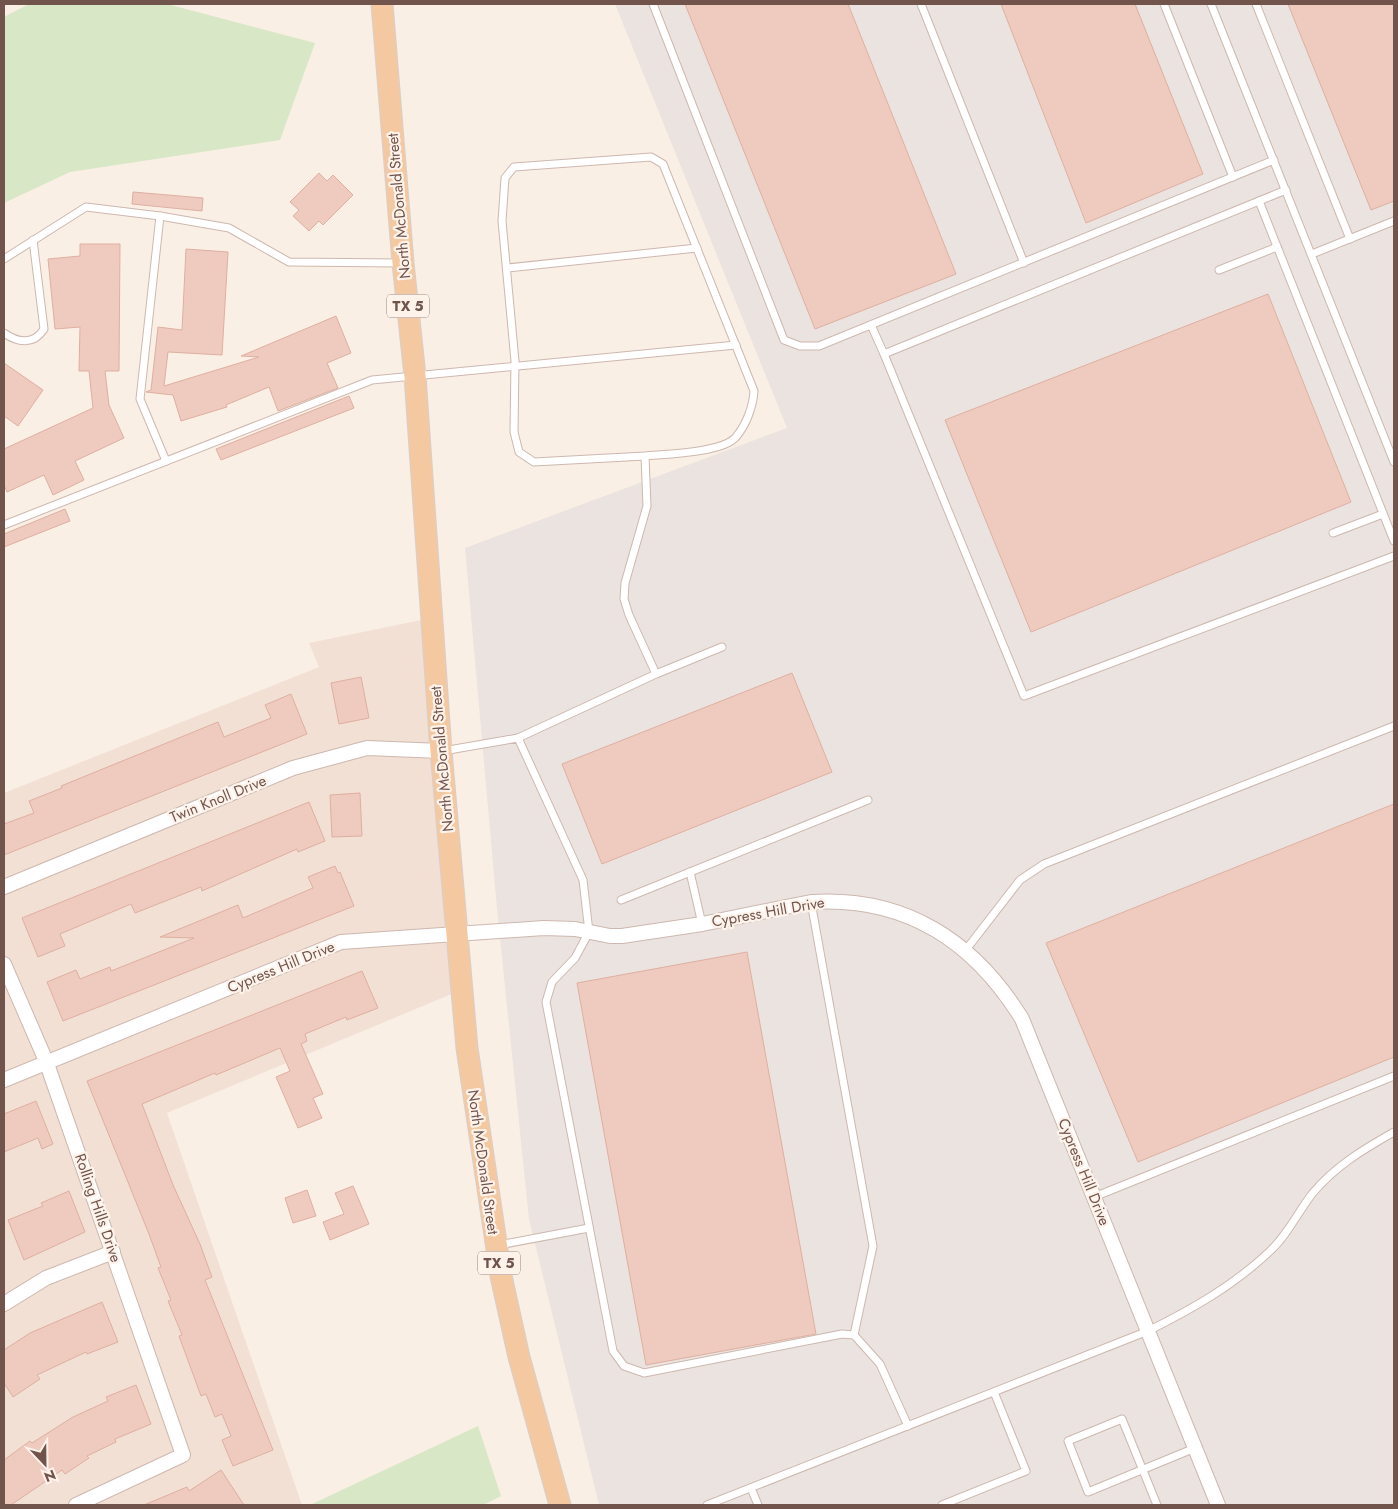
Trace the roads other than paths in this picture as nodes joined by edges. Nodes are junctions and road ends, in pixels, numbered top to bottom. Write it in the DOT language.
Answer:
graph roads {
  1 [pos="382,4"];
  2 [pos="653,4"];
  3 [pos="921,4"];
  4 [pos="1164,4"];
  5 [pos="1211,4"];
  6 [pos="1256,4"];
  7 [pos="1274,160"];
  8 [pos="1233,177"];
  9 [pos="1286,190"];
  10 [pos="1259,201"];
  11 [pos="160,216"];
  12 [pos="1394,221"];
  13 [pos="1350,239"];
  14 [pos="33,240"];
  15 [pos="1277,247"];
  16 [pos="696,248"];
  17 [pos="1312,254"];
  18 [pos="4,259"];
  19 [pos="403,263"];
  20 [pos="1024,263"];
  21 [pos="507,268"];
  22 [pos="1220,270"];
  23 [pos="871,325"];
  24 [pos="4,333"];
  25 [pos="736,345"];
  26 [pos="884,354"];
  27 [pos="515,366"];
  28 [pos="415,376"];
  29 [pos="645,456"];
  30 [pos="166,461"];
  31 [pos="1394,462"];
  32 [pos="1383,514"];
  33 [pos="4,525"];
  34 [pos="1333,533"];
  35 [pos="1394,541"];
  36 [pos="1394,556"];
  37 [pos="722,647"];
  38 [pos="656,674"];
  39 [pos="1394,726"];
  40 [pos="518,738"];
  41 [pos="441,751"];
  42 [pos="868,800"];
  43 [pos="690,872"];
  44 [pos="4,887"];
  45 [pos="621,900"];
  46 [pos="811,902"];
  47 [pos="702,924"];
  48 [pos="588,932"];
  49 [pos="457,934"];
  50 [pos="965,951"];
  51 [pos="4,964"];
  52 [pos="46,1061"];
  53 [pos="1394,1076"];
  54 [pos="4,1080"];
  55 [pos="1394,1132"];
  56 [pos="1094,1196"];
  57 [pos="589,1228"];
  58 [pos="495,1246"];
  59 [pos="113,1252"];
  60 [pos="4,1304"];
  61 [pos="1148,1331"];
  62 [pos="854,1335"];
  63 [pos="994,1392"];
  64 [pos="908,1426"];
  65 [pos="1195,1448"];
  66 [pos="1143,1470"];
  67 [pos="751,1488"];
  68 [pos="76,1505"];
  69 [pos="560,1505"];
  70 [pos="707,1505"];
  71 [pos="758,1505"];
  72 [pos="942,1505"];
  73 [pos="1156,1505"];
  74 [pos="1218,1505"];
  1 -- 19 [label="main road, North McDonald Street / TX 5"];
  2 -- 23 [label="lane"];
  3 -- 20 [label="lane"];
  4 -- 8 [label="lane"];
  5 -- 7 [label="lane"];
  6 -- 13 [label="lane"];
  7 -- 8 [label="lane"];
  7 -- 9 [label="lane"];
  8 -- 20 [label="lane"];
  9 -- 10 [label="lane"];
  9 -- 17 [label="lane"];
  10 -- 15 [label="lane"];
  10 -- 26 [label="lane"];
  11 -- 14 [label="lane"];
  11 -- 19 [label="lane"];
  11 -- 30 [label="lane"];
  12 -- 13 [label="lane"];
  13 -- 17 [label="lane"];
  14 -- 18 [label="lane"];
  14 -- 24 [label="lane"];
  15 -- 22 [label="lane"];
  15 -- 32 [label="lane"];
  16 -- 21 [label="lane"];
  16 -- 21 [label="lane"];
  16 -- 25 [label="lane"];
  17 -- 31 [label="lane"];
  19 -- 28 [label="main road, North McDonald Street / TX 5"];
  20 -- 23 [label="lane"];
  21 -- 27 [label="lane"];
  23 -- 26 [label="lane"];
  25 -- 27 [label="lane"];
  25 -- 29 [label="lane"];
  26 -- 36 [label="lane"];
  27 -- 28 [label="lane"];
  27 -- 29 [label="lane"];
  28 -- 30 [label="lane"];
  28 -- 41 [label="main road, North McDonald Street / TX 5"];
  29 -- 38 [label="lane"];
  30 -- 33 [label="lane"];
  32 -- 34 [label="lane"];
  32 -- 35 [label="lane"];
  37 -- 38 [label="lane"];
  38 -- 40 [label="lane"];
  39 -- 50 [label="lane"];
  40 -- 41 [label="lane"];
  40 -- 48 [label="lane"];
  41 -- 44 [label="street, Twin Knoll Drive"];
  41 -- 49 [label="main road, North McDonald Street / TX 5"];
  42 -- 43 [label="lane"];
  43 -- 45 [label="lane"];
  43 -- 47 [label="lane"];
  46 -- 47 [label="street, Cypress Hill Drive"];
  46 -- 50 [label="street, Cypress Hill Drive"];
  46 -- 62 [label="lane"];
  47 -- 48 [label="street, Cypress Hill Drive"];
  48 -- 49 [label="street, Cypress Hill Drive"];
  48 -- 57 [label="lane"];
  49 -- 52 [label="street, Cypress Hill Drive"];
  49 -- 58 [label="main road, North McDonald Street / TX 5"];
  50 -- 56 [label="street, Cypress Hill Drive"];
  51 -- 52 [label="street, Rolling Hills Drive"];
  52 -- 54 [label="street, Cypress Hill Drive"];
  52 -- 59 [label="street, Rolling Hills Drive"];
  53 -- 56 [label="lane"];
  55 -- 61 [label="lane"];
  56 -- 61 [label="street, Cypress Hill Drive"];
  57 -- 58 [label="lane"];
  57 -- 62 [label="lane"];
  58 -- 69 [label="main road, North McDonald Street / TX 5"];
  59 -- 60 [label="street"];
  59 -- 68 [label="street, Rolling Hills Drive"];
  61 -- 63 [label="lane"];
  61 -- 65 [label="street, Cypress Hill Drive"];
  62 -- 64 [label="lane"];
  63 -- 64 [label="lane"];
  63 -- 72 [label="lane"];
  64 -- 67 [label="lane"];
  65 -- 66 [label="lane"];
  65 -- 74 [label="street, Cypress Hill Drive"];
  66 -- 66 [label="lane"];
  66 -- 73 [label="lane"];
  67 -- 70 [label="lane"];
  67 -- 71 [label="lane"];
}
